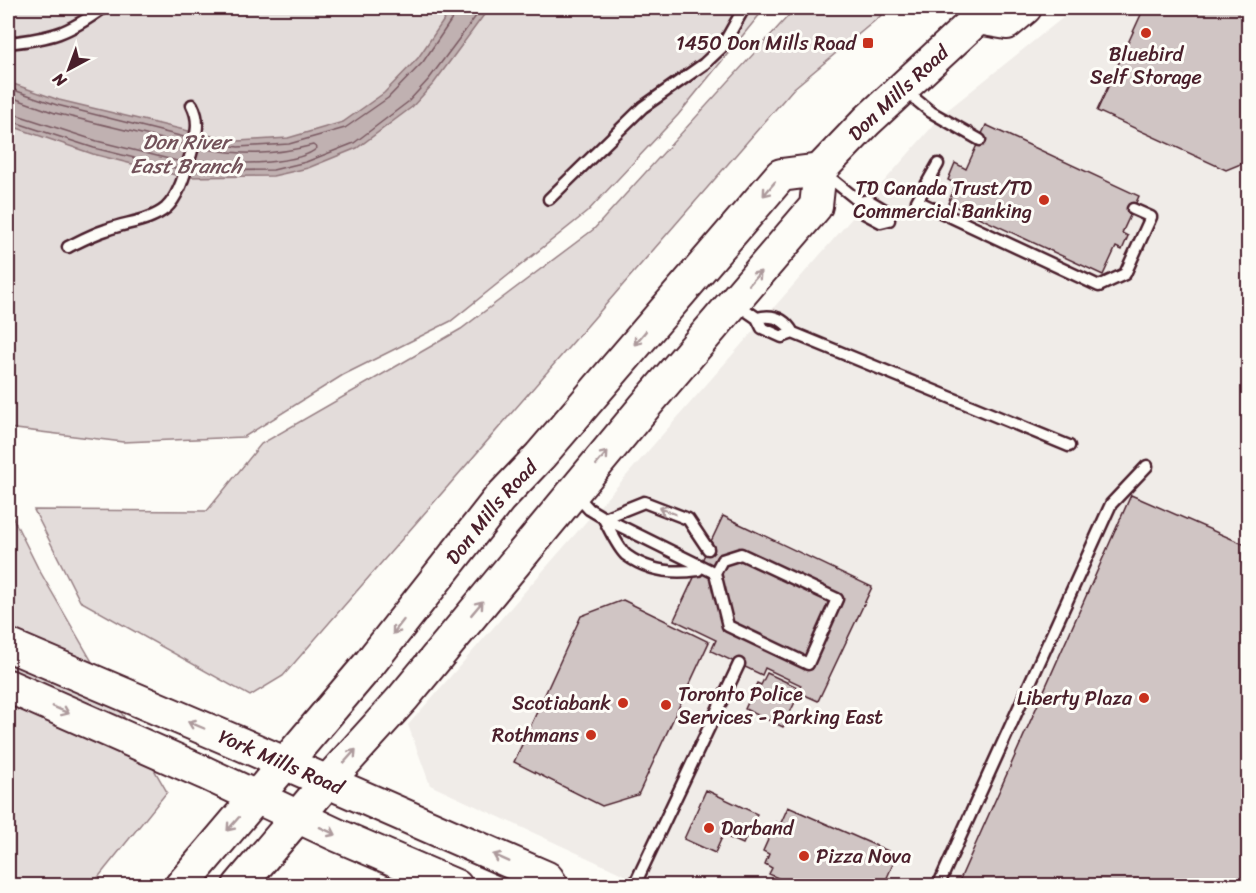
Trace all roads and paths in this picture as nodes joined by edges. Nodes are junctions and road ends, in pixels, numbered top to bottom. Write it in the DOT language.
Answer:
graph roads {
  1 [pos="103,8"];
  2 [pos="744,8"];
  3 [pos="1025,8"];
  4 [pos="979,13"];
  5 [pos="8,43"];
  6 [pos="902,88"];
  7 [pos="192,105"];
  8 [pos="980,140"];
  9 [pos="938,165"];
  10 [pos="820,170"];
  11 [pos="549,199"];
  12 [pos="860,202"];
  13 [pos="1133,209"];
  14 [pos="68,247"];
  15 [pos="699,272"];
  16 [pos="746,310"];
  17 [pos="1069,446"];
  18 [pos="540,456"];
  19 [pos="1147,466"];
  20 [pos="574,492"];
  21 [pos="604,518"];
  22 [pos="708,549"];
  23 [pos="698,570"];
  24 [pos="715,573"];
  25 [pos="8,645"];
  26 [pos="739,664"];
  27 [pos="8,686"];
  28 [pos="284,764"];
  29 [pos="327,782"];
  30 [pos="256,797"];
  31 [pos="298,816"];
  32 [pos="181,885"];
  33 [pos="239,885"];
  34 [pos="456,885"];
  35 [pos="552,885"];
  36 [pos="634,885"];
  37 [pos="938,885"];
  1 -- 5 [label="lane"];
  2 -- 11 [label="lane"];
  3 -- 4 [label="main road, Don Mills Road"];
  4 -- 6 [label="main road, Don Mills Road"];
  6 -- 8 [label="lane"];
  6 -- 10 [label="main road, Don Mills Road"];
  7 -- 14 [label="lane"];
  9 -- 13 [label="lane"];
  10 -- 12 [label="lane"];
  10 -- 15 [label="main road, Don Mills Road, one-way"];
  16 -- 10 [label="main road, one-way"];
  15 -- 16 [label="main road"];
  15 -- 18 [label="main road, Don Mills Road, one-way"];
  16 -- 17 [label="lane"];
  20 -- 16 [label="main road, one-way"];
  18 -- 20 [label="main road"];
  18 -- 28 [label="main road, Don Mills Road, one-way"];
  19 -- 37 [label="lane"];
  20 -- 21 [label="lane"];
  29 -- 20 [label="main road, one-way"];
  22 -- 21 [label="lane, one-way"];
  21 -- 23 [label="lane"];
  21 -- 24 [label="lane"];
  24 -- 24 [label="lane"];
  28 -- 25 [label="main road, York Mills Road, one-way"];
  26 -- 36 [label="lane"];
  27 -- 30 [label="main road, York Mills Road, one-way"];
  28 -- 29 [label="main road, York Mills Road"];
  28 -- 30 [label="main road, Don Mills Road"];
  29 -- 31 [label="main road"];
  35 -- 29 [label="main road, York Mills Road, one-way"];
  30 -- 31 [label="main road, York Mills Road"];
  30 -- 32 [label="main road, Don Mills Road, one-way"];
  31 -- 33 [label="main road"];
  31 -- 34 [label="main road, York Mills Road, one-way"];
}
